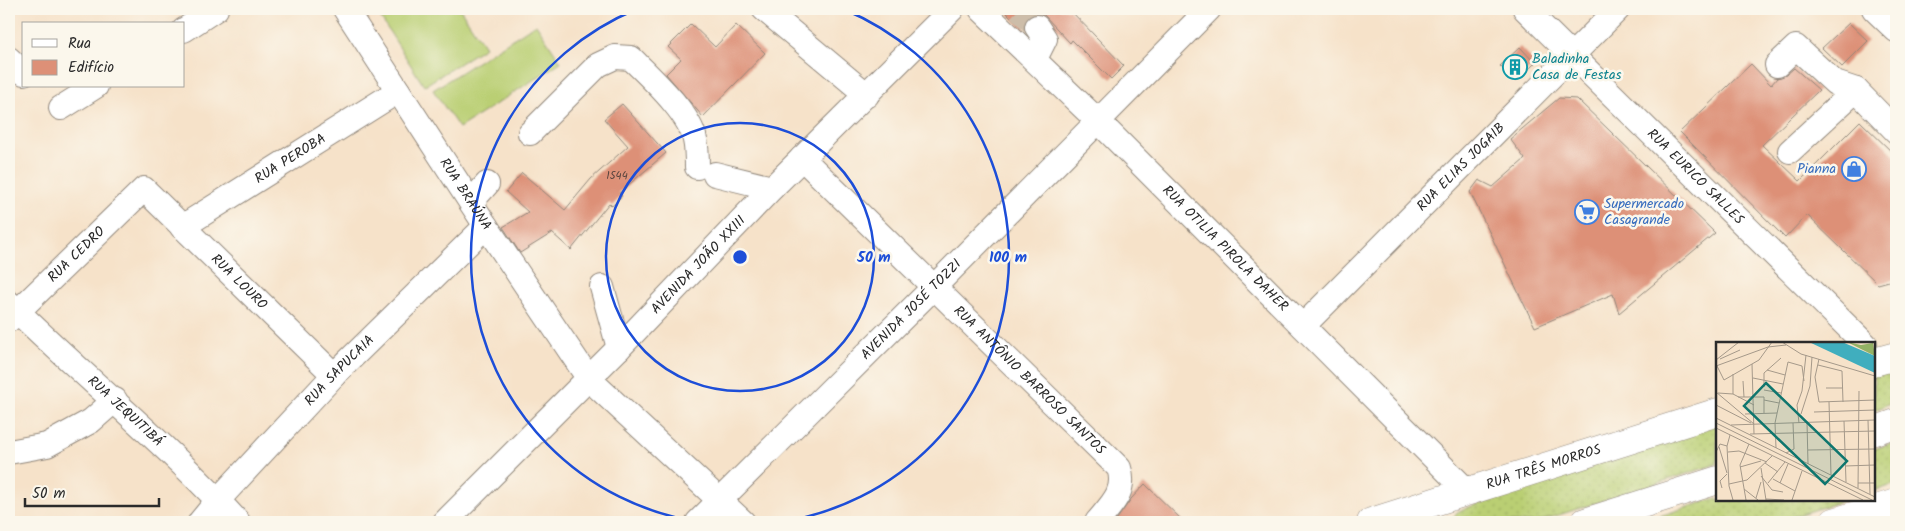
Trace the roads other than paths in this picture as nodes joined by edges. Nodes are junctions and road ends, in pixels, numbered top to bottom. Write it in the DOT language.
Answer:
graph roads {
  1 [pos="216,9"];
  2 [pos="345,9"];
  3 [pos="764,9"];
  4 [pos="952,9"];
  5 [pos="981,9"];
  6 [pos="1209,9"];
  7 [pos="1525,9"];
  8 [pos="1618,9"];
  9 [pos="1874,9"];
  10 [pos="1037,27"];
  11 [pos="185,29"];
  12 [pos="1896,30"];
  13 [pos="1572,56"];
  14 [pos="1034,58"];
  15 [pos="9,59"];
  16 [pos="1777,66"];
  17 [pos="22,71"];
  18 [pos="93,88"];
  19 [pos="1856,90"];
  20 [pos="398,91"];
  21 [pos="867,95"];
  22 [pos="62,108"];
  23 [pos="1098,122"];
  24 [pos="1896,131"];
  25 [pos="530,133"];
  26 [pos="1790,151"];
  27 [pos="802,158"];
  28 [pos="487,184"];
  29 [pos="772,188"];
  30 [pos="144,189"];
  31 [pos="470,202"];
  32 [pos="486,226"];
  33 [pos="182,227"];
  34 [pos="602,287"];
  35 [pos="934,287"];
  36 [pos="12,311"];
  37 [pos="1303,326"];
  38 [pos="1865,342"];
  39 [pos="620,348"];
  40 [pos="334,375"];
  41 [pos="588,379"];
  42 [pos="115,400"];
  43 [pos="1716,413"];
  44 [pos="1896,423"];
  45 [pos="1875,431"];
  46 [pos="9,452"];
  47 [pos="1716,481"];
  48 [pos="1468,492"];
  49 [pos="218,500"];
  50 [pos="720,500"];
  51 [pos="1896,503"];
  52 [pos="200,522"];
  53 [pos="238,522"];
  54 [pos="445,522"];
  55 [pos="698,522"];
  56 [pos="743,522"];
  57 [pos="1097,522"];
  58 [pos="1371,522"];
  59 [pos="1438,522"];
  60 [pos="1585,522"];
  61 [pos="1834,522"];
  1 -- 11 [label="street"];
  2 -- 20 [label="street, RUA BRAÚNA"];
  3 -- 21 [label="street"];
  4 -- 21 [label="street, AVENIDA JOÃO XXIII"];
  5 -- 14 [label="street, RUA OTILIA PIROLA DAHER"];
  6 -- 23 [label="street, AVENIDA JOSÉ TOZZI"];
  7 -- 13 [label="street, RUA EURICO SALLES"];
  8 -- 13 [label="street, RUA ELIAS JOGAIB"];
  9 -- 12 [label="street"];
  10 -- 14 [label="street"];
  13 -- 37 [label="street, RUA ELIAS JOGAIB"];
  13 -- 38 [label="street, RUA EURICO SALLES"];
  14 -- 23 [label="street, RUA OTILIA PIROLA DAHER"];
  15 -- 17 [label="street"];
  16 -- 19 [label="street"];
  18 -- 22 [label="street"];
  19 -- 24 [label="street"];
  19 -- 26 [label="street"];
  20 -- 31 [label="street, RUA BRAÚNA"];
  20 -- 33 [label="street, RUA PEROBA"];
  21 -- 27 [label="street, AVENIDA JOÃO XXIII"];
  23 -- 35 [label="street, AVENIDA JOSÉ TOZZI"];
  23 -- 37 [label="street, RUA OTILIA PIROLA DAHER"];
  25 -- 29 [label="street"];
  27 -- 29 [label="street, AVENIDA JOÃO XXIII"];
  27 -- 35 [label="street, RUA ANTÔNIO BARROSO SANTOS"];
  28 -- 31 [label="street"];
  29 -- 39 [label="street, AVENIDA JOÃO XXIII"];
  30 -- 33 [label="street, RUA LOURO"];
  30 -- 36 [label="street, RUA CEDRO"];
  31 -- 32 [label="street, RUA BRAÚNA"];
  32 -- 40 [label="street, RUA SAPUCAIA"];
  32 -- 41 [label="street, RUA BRAÚNA"];
  33 -- 40 [label="street, RUA LOURO"];
  34 -- 39 [label="street"];
  35 -- 50 [label="street, AVENIDA JOSÉ TOZZI"];
  35 -- 57 [label="street, RUA ANTÔNIO BARROSO SANTOS"];
  36 -- 42 [label="street, RUA JEQUITIBÁ"];
  37 -- 48 [label="street, RUA OTILIA PIROLA DAHER"];
  39 -- 41 [label="street, AVENIDA JOÃO XXIII"];
  40 -- 49 [label="street, RUA SAPUCAIA"];
  41 -- 50 [label="street, RUA BRAÚNA"];
  41 -- 54 [label="street, AVENIDA JOÃO XXIII"];
  42 -- 46 [label="street"];
  42 -- 49 [label="street, RUA JEQUITIBÁ"];
  43 -- 48 [label="main road, RUA TRÊS MORROS"];
  44 -- 45 [label="main road"];
  47 -- 60 [label="main road"];
  48 -- 58 [label="main road, RUA TRÊS MORROS"];
  48 -- 59 [label="main road"];
  49 -- 52 [label="street, RUA SAPUCAIA"];
  49 -- 53 [label="street, RUA JEQUITIBÁ"];
  50 -- 55 [label="street, AVENIDA JOSÉ TOZZI"];
  50 -- 56 [label="street, RUA BRAÚNA"];
  51 -- 61 [label="main road"];
}
